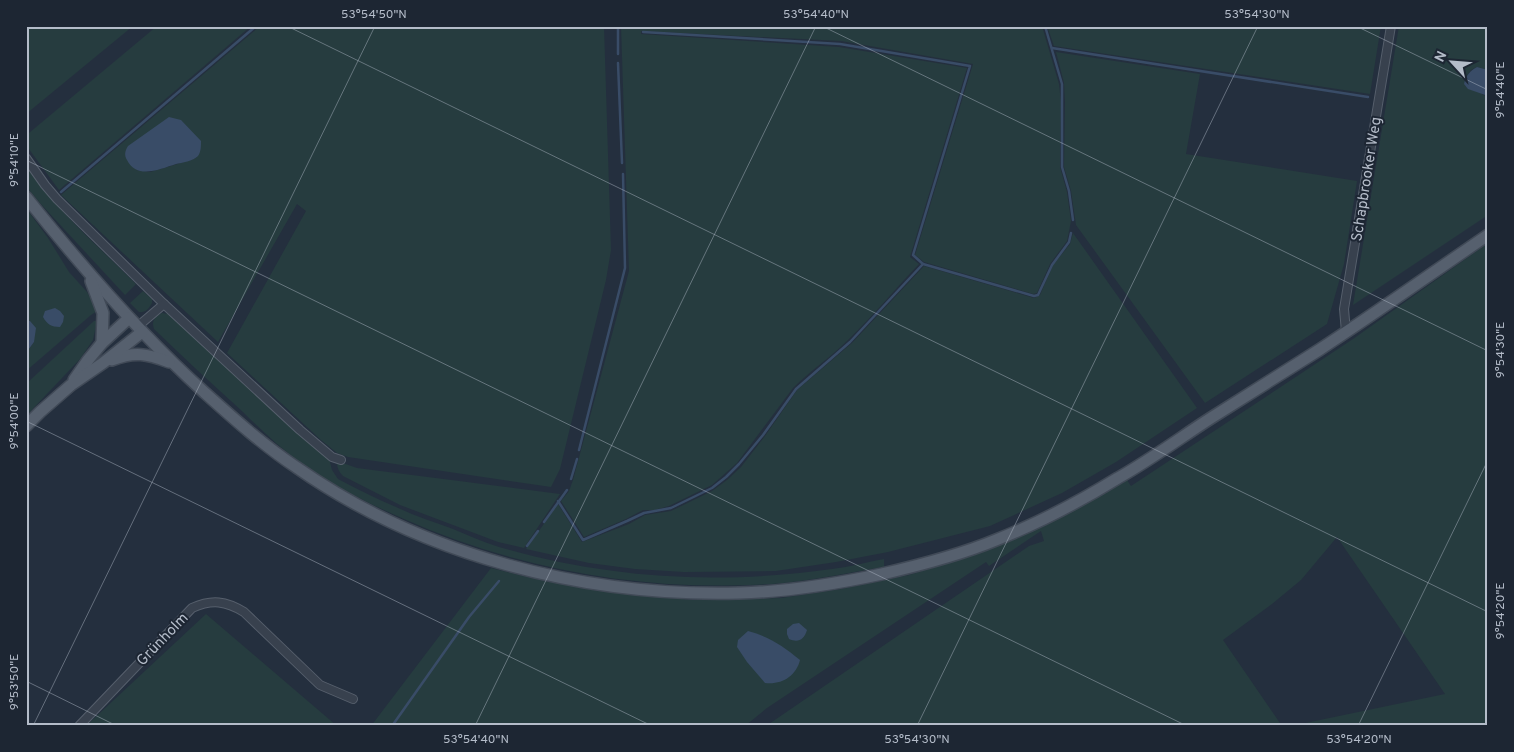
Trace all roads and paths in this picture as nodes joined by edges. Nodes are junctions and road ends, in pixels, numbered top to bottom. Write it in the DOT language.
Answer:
graph roads {
  1 [pos="1391,26"];
  2 [pos="26,158"];
  3 [pos="26,197"];
  4 [pos="1488,235"];
  5 [pos="88,273"];
  6 [pos="164,304"];
  7 [pos="129,318"];
  8 [pos="140,329"];
  9 [pos="1346,332"];
  10 [pos="102,343"];
  11 [pos="103,363"];
  12 [pos="173,363"];
  13 [pos="71,385"];
  14 [pos="26,426"];
  15 [pos="341,460"];
  16 [pos="353,699"];
  17 [pos="79,726"];
  1 -- 9 [label="street, Schapbrooker Weg"];
  2 -- 6 [label="street"];
  3 -- 5 [label="main road"];
  4 -- 9 [label="main road"];
  5 -- 7 [label="main road"];
  5 -- 10 [label="main road"];
  6 -- 8 [label="street"];
  6 -- 15 [label="street"];
  7 -- 8 [label="main road"];
  7 -- 10 [label="main road"];
  8 -- 11 [label="main road"];
  8 -- 12 [label="main road"];
  9 -- 12 [label="main road"];
  10 -- 13 [label="main road"];
  11 -- 12 [label="main road"];
  11 -- 13 [label="main road"];
  13 -- 14 [label="main road"];
  16 -- 17 [label="street, Grünholm"];
}
